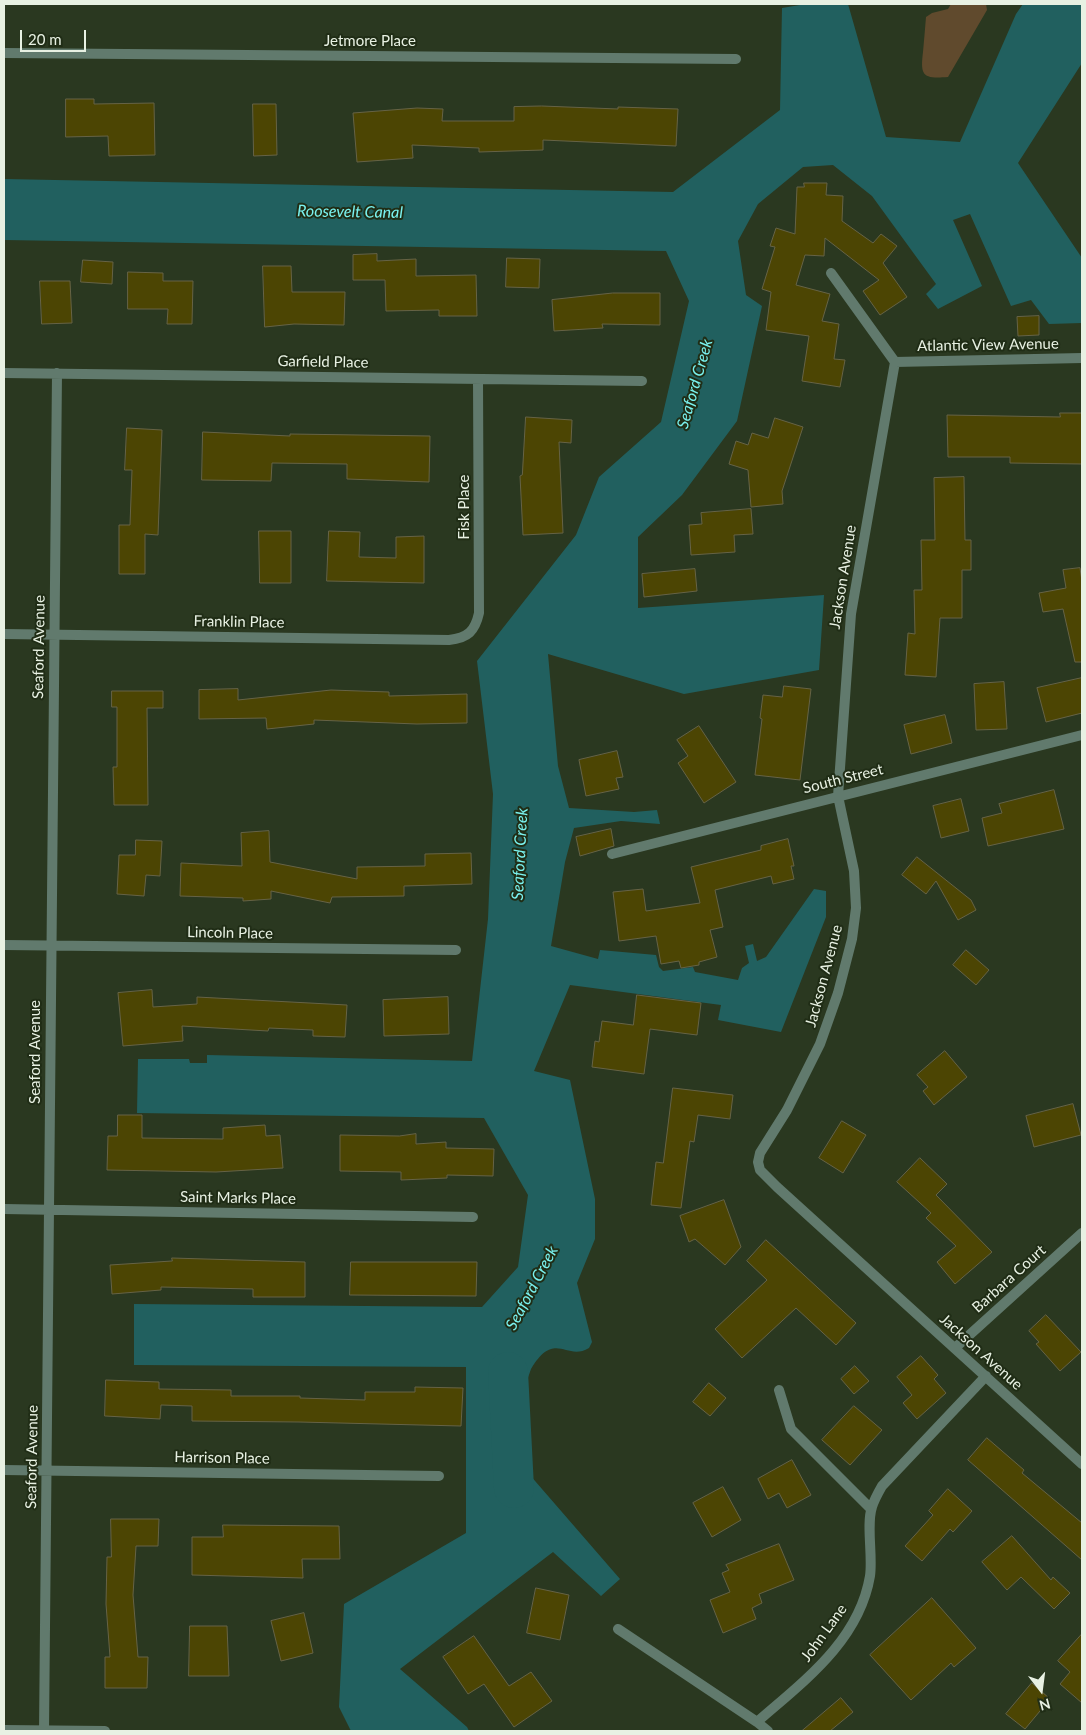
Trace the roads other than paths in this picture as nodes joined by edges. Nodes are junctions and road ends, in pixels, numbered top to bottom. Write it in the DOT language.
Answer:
graph roads {
  1 [pos="4,53"];
  2 [pos="736,59"];
  3 [pos="831,272"];
  4 [pos="1082,358"];
  5 [pos="895,362"];
  6 [pos="4,373"];
  7 [pos="57,373"];
  8 [pos="478,379"];
  9 [pos="642,381"];
  10 [pos="471,633"];
  11 [pos="4,634"];
  12 [pos="54,635"];
  13 [pos="1082,735"];
  14 [pos="838,796"];
  15 [pos="612,854"];
  16 [pos="4,945"];
  17 [pos="51,946"];
  18 [pos="456,950"];
  19 [pos="4,1209"];
  20 [pos="49,1210"];
  21 [pos="472,1217"];
  22 [pos="1082,1233"];
  23 [pos="955,1348"];
  24 [pos="986,1376"];
  25 [pos="779,1390"];
  26 [pos="1082,1464"];
  27 [pos="4,1470"];
  28 [pos="47,1470"];
  29 [pos="439,1476"];
  30 [pos="871,1508"];
  31 [pos="618,1629"];
  32 [pos="759,1727"];
  33 [pos="4,1730"];
  34 [pos="44,1731"];
  35 [pos="105,1731"];
  36 [pos="768,1731"];
  1 -- 2 [label="street, Jetmore Place"];
  3 -- 5 [label="street"];
  4 -- 5 [label="street, Atlantic View Avenue"];
  5 -- 14 [label="street, Jackson Avenue"];
  6 -- 7 [label="street, Garfield Place"];
  7 -- 8 [label="street, Garfield Place"];
  7 -- 12 [label="street, Seaford Avenue"];
  8 -- 9 [label="street, Garfield Place"];
  8 -- 10 [label="street, Fisk Place"];
  10 -- 12 [label="street, Franklin Place"];
  11 -- 12 [label="street, Franklin Place"];
  12 -- 17 [label="street, Seaford Avenue"];
  13 -- 14 [label="street, South Street"];
  14 -- 15 [label="street, South Street"];
  14 -- 23 [label="street, Jackson Avenue"];
  16 -- 17 [label="street, Lincoln Place"];
  17 -- 18 [label="street, Lincoln Place"];
  17 -- 20 [label="street, Seaford Avenue"];
  19 -- 20 [label="street, Saint Marks Place"];
  20 -- 21 [label="street, Saint Marks Place"];
  20 -- 28 [label="street, Seaford Avenue"];
  22 -- 23 [label="street, Barbara Court"];
  23 -- 24 [label="street, Jackson Avenue"];
  24 -- 26 [label="street, Jackson Avenue"];
  24 -- 30 [label="street, John Lane"];
  25 -- 30 [label="street"];
  27 -- 28 [label="street, Harrison Place"];
  28 -- 29 [label="street, Harrison Place"];
  28 -- 34 [label="street, Seaford Avenue"];
  30 -- 32 [label="street, John Lane"];
  31 -- 32 [label="street"];
  32 -- 36 [label="street"];
  33 -- 34 [label="street"];
  34 -- 35 [label="street"];
}
